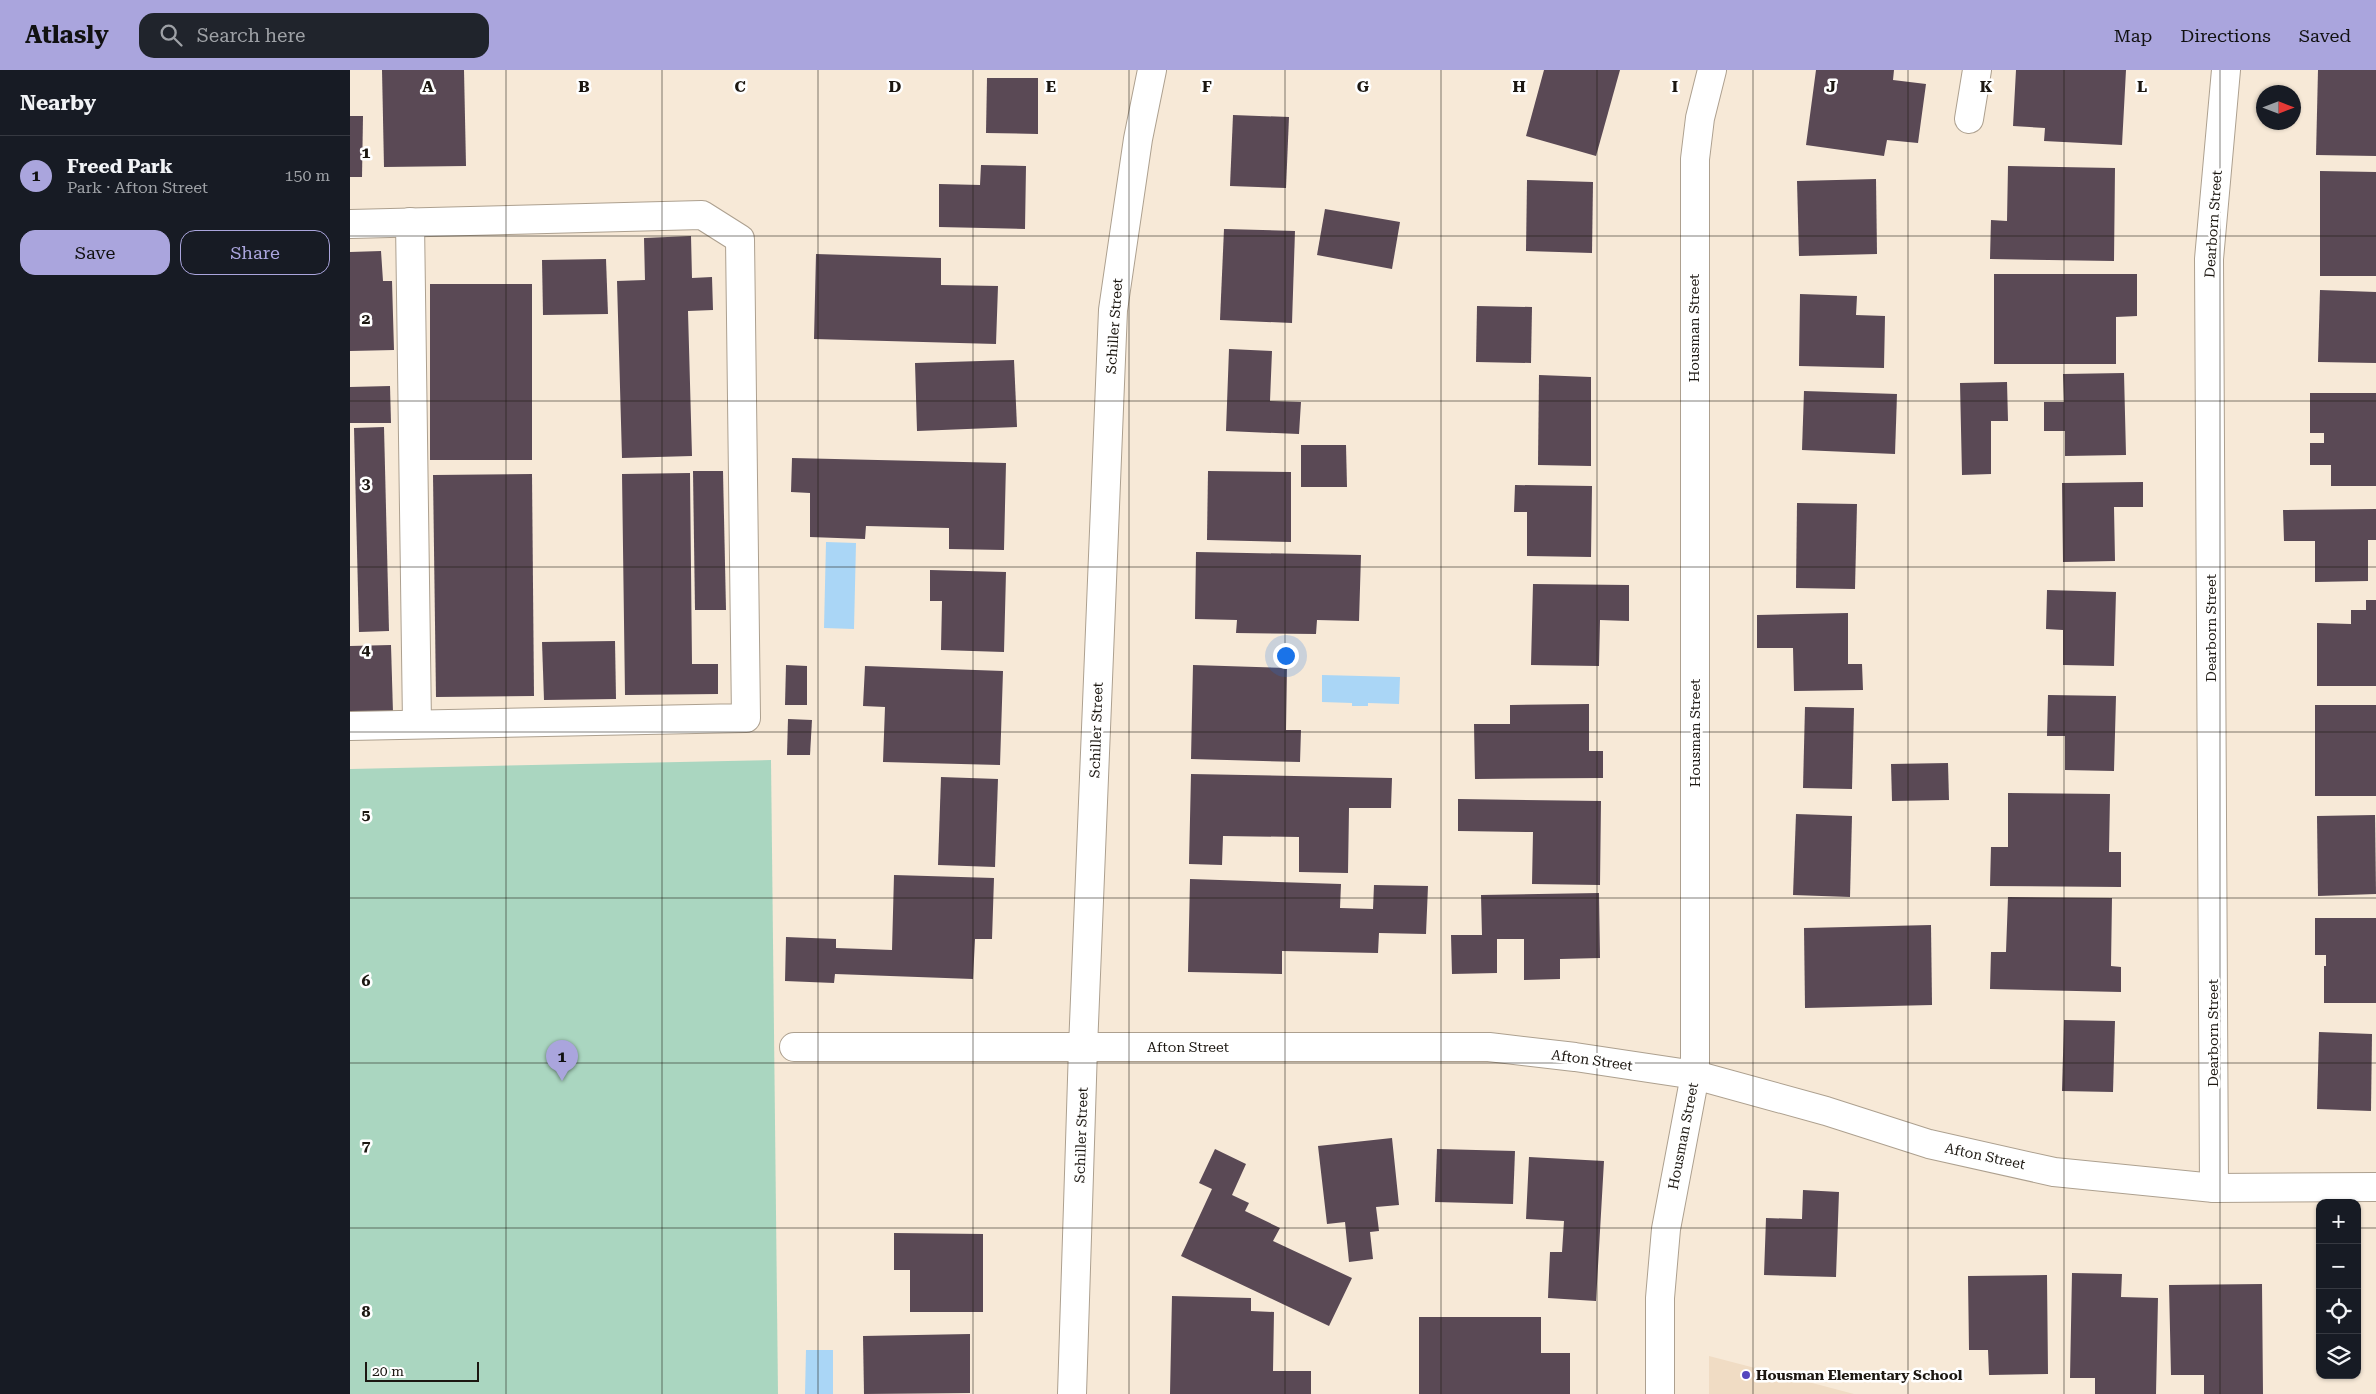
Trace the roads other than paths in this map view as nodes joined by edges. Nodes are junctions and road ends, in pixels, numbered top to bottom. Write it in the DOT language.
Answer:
graph roads {
  1 [pos="1152,70"];
  2 [pos="1712,70"];
  3 [pos="1977,70"];
  4 [pos="2226,70"];
  5 [pos="1969,119"];
  6 [pos="410,222"];
  7 [pos="350,224"];
  8 [pos="417,724"];
  9 [pos="350,726"];
  10 [pos="794,1047"];
  11 [pos="1083,1048"];
  12 [pos="1695,1075"];
  13 [pos="2376,1187"];
  14 [pos="2214,1188"];
  15 [pos="1072,1394"];
  16 [pos="1660,1394"];
  1 -- 11 [label="street, Schiller Street"];
  2 -- 12 [label="street, Housman Street"];
  3 -- 5 [label="street"];
  4 -- 14 [label="street, Dearborn Street"];
  6 -- 7 [label="street"];
  6 -- 8 [label="street"];
  6 -- 8 [label="street"];
  8 -- 9 [label="street"];
  10 -- 11 [label="street, Afton Street"];
  11 -- 12 [label="street, Afton Street"];
  11 -- 15 [label="street, Schiller Street"];
  12 -- 14 [label="street, Afton Street"];
  12 -- 16 [label="street, Housman Street"];
  13 -- 14 [label="street, Afton Street"];
}
